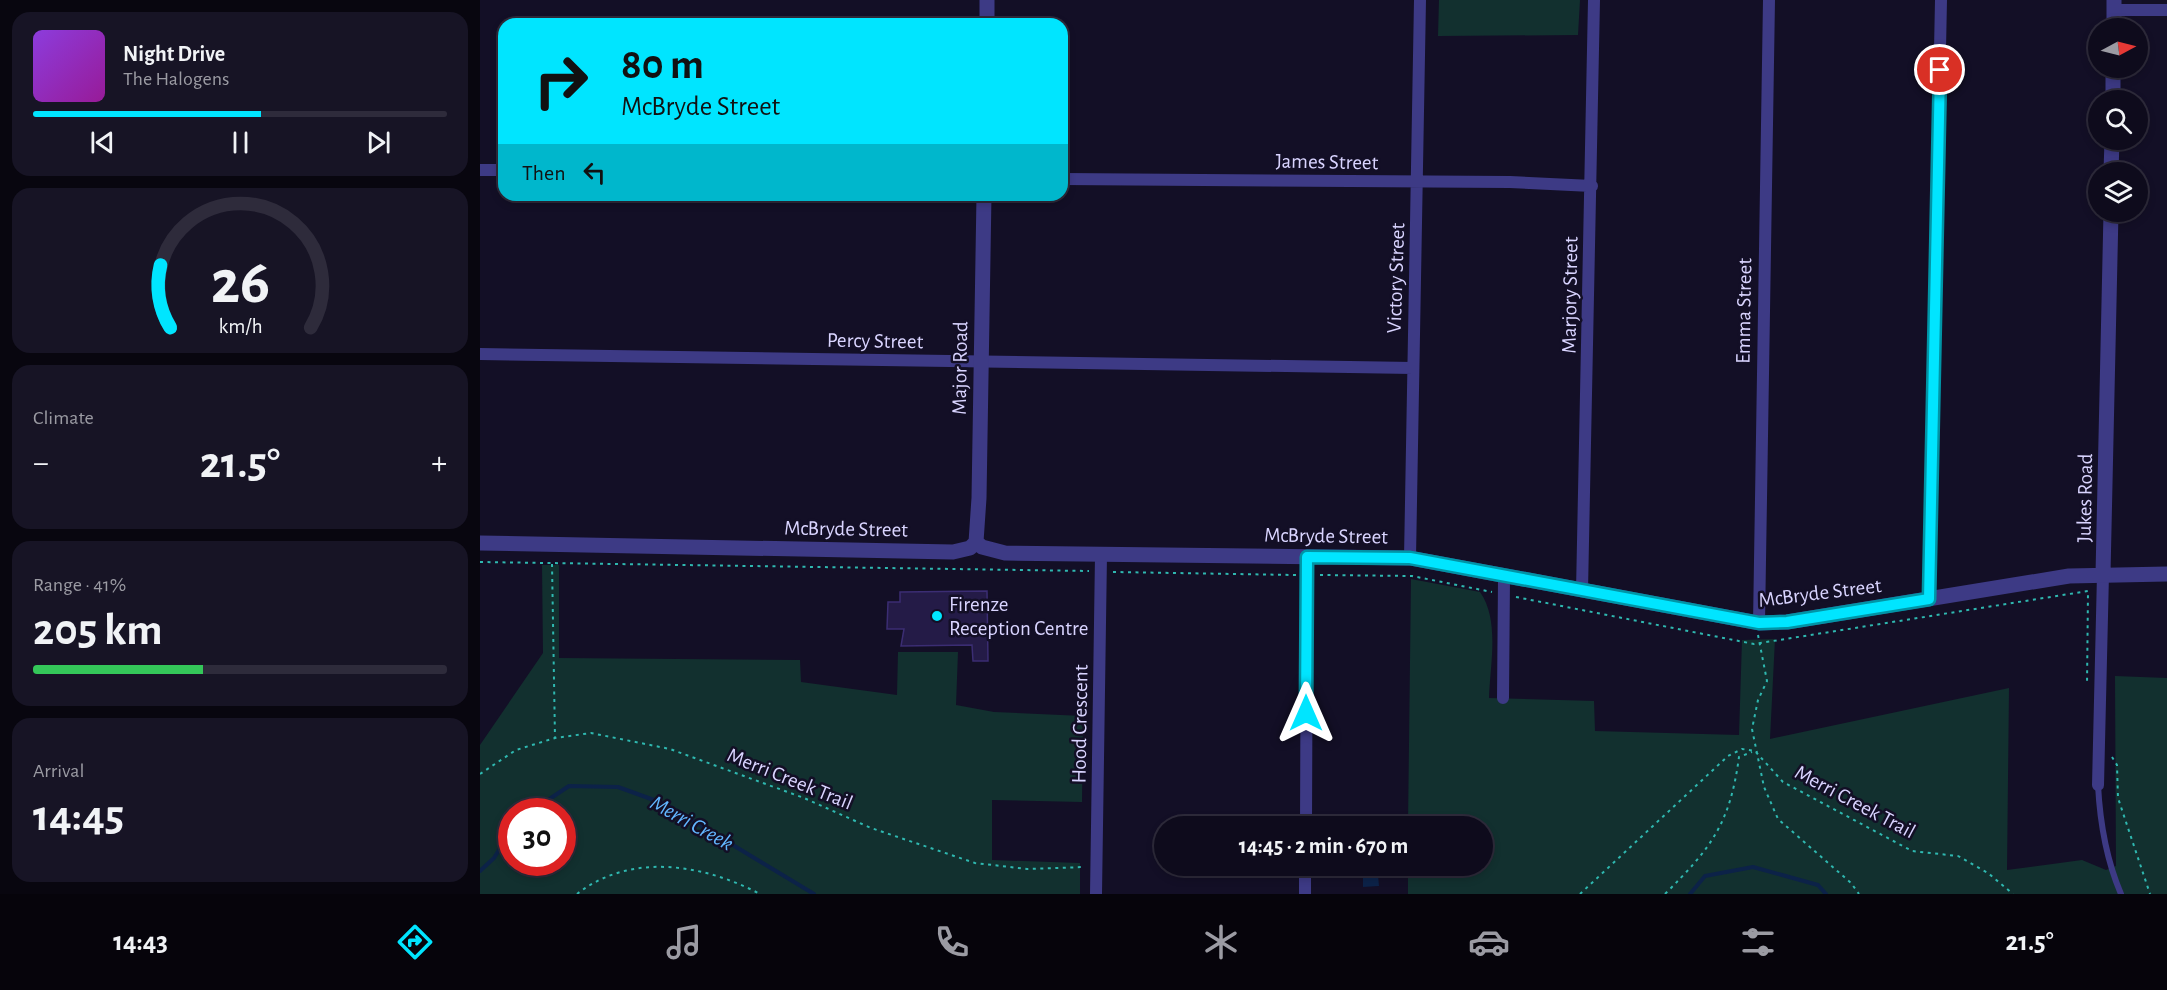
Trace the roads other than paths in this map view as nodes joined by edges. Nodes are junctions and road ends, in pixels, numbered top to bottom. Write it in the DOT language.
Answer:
graph roads {
  1 [pos="987,0"];
  2 [pos="1420,0"];
  3 [pos="1594,0"];
  4 [pos="1769,0"];
  5 [pos="1941,0"];
  6 [pos="2114,5"];
  7 [pos="2167,10"];
  8 [pos="987,18"];
  9 [pos="480,170"];
  10 [pos="498,170"];
  11 [pos="1068,179"];
  12 [pos="1418,183"];
  13 [pos="1592,186"];
  14 [pos="984,201"];
  15 [pos="2111,222"];
  16 [pos="480,354"];
  17 [pos="982,362"];
  18 [pos="1413,368"];
  19 [pos="976,542"];
  20 [pos="480,543"];
  21 [pos="1101,555"];
  22 [pos="1307,557"];
  23 [pos="1410,558"];
  24 [pos="2103,574"];
  25 [pos="2167,574"];
  26 [pos="1504,578"];
  27 [pos="1582,591"];
  28 [pos="1929,599"];
  29 [pos="1759,623"];
  30 [pos="1503,699"];
  31 [pos="2098,785"];
  32 [pos="1306,816"];
  33 [pos="1305,876"];
  34 [pos="1096,894"];
  35 [pos="1305,894"];
  36 [pos="2121,894"];
  1 -- 8 [label="street"];
  2 -- 12 [label="street, Victory Street"];
  3 -- 13 [label="street, Marjory Street"];
  4 -- 29 [label="street, Emma Street"];
  5 -- 28 [label="street"];
  6 -- 7 [label="street"];
  9 -- 10 [label="street"];
  11 -- 12 [label="street, James Street"];
  12 -- 13 [label="street, James Street"];
  12 -- 18 [label="street, Victory Street"];
  13 -- 27 [label="street, Marjory Street"];
  14 -- 17 [label="street, Major Road"];
  15 -- 24 [label="street, Jukes Road"];
  16 -- 17 [label="street, Percy Street"];
  17 -- 18 [label="street, Percy Street"];
  17 -- 19 [label="street, Major Road"];
  18 -- 23 [label="street, Victory Street"];
  19 -- 20 [label="street, McBryde Street"];
  19 -- 21 [label="street, McBryde Street"];
  21 -- 22 [label="street, McBryde Street"];
  21 -- 34 [label="street, Hood Crescent"];
  22 -- 23 [label="street, McBryde Street"];
  22 -- 32 [label="street"];
  23 -- 26 [label="street, McBryde Street"];
  24 -- 25 [label="street, McBryde Street"];
  24 -- 28 [label="street, McBryde Street"];
  24 -- 31 [label="street, Jukes Road"];
  26 -- 27 [label="street, McBryde Street"];
  26 -- 30 [label="street"];
  27 -- 29 [label="street, McBryde Street"];
  28 -- 29 [label="street, McBryde Street"];
  31 -- 36 [label="lane"];
  33 -- 35 [label="street"];
}
